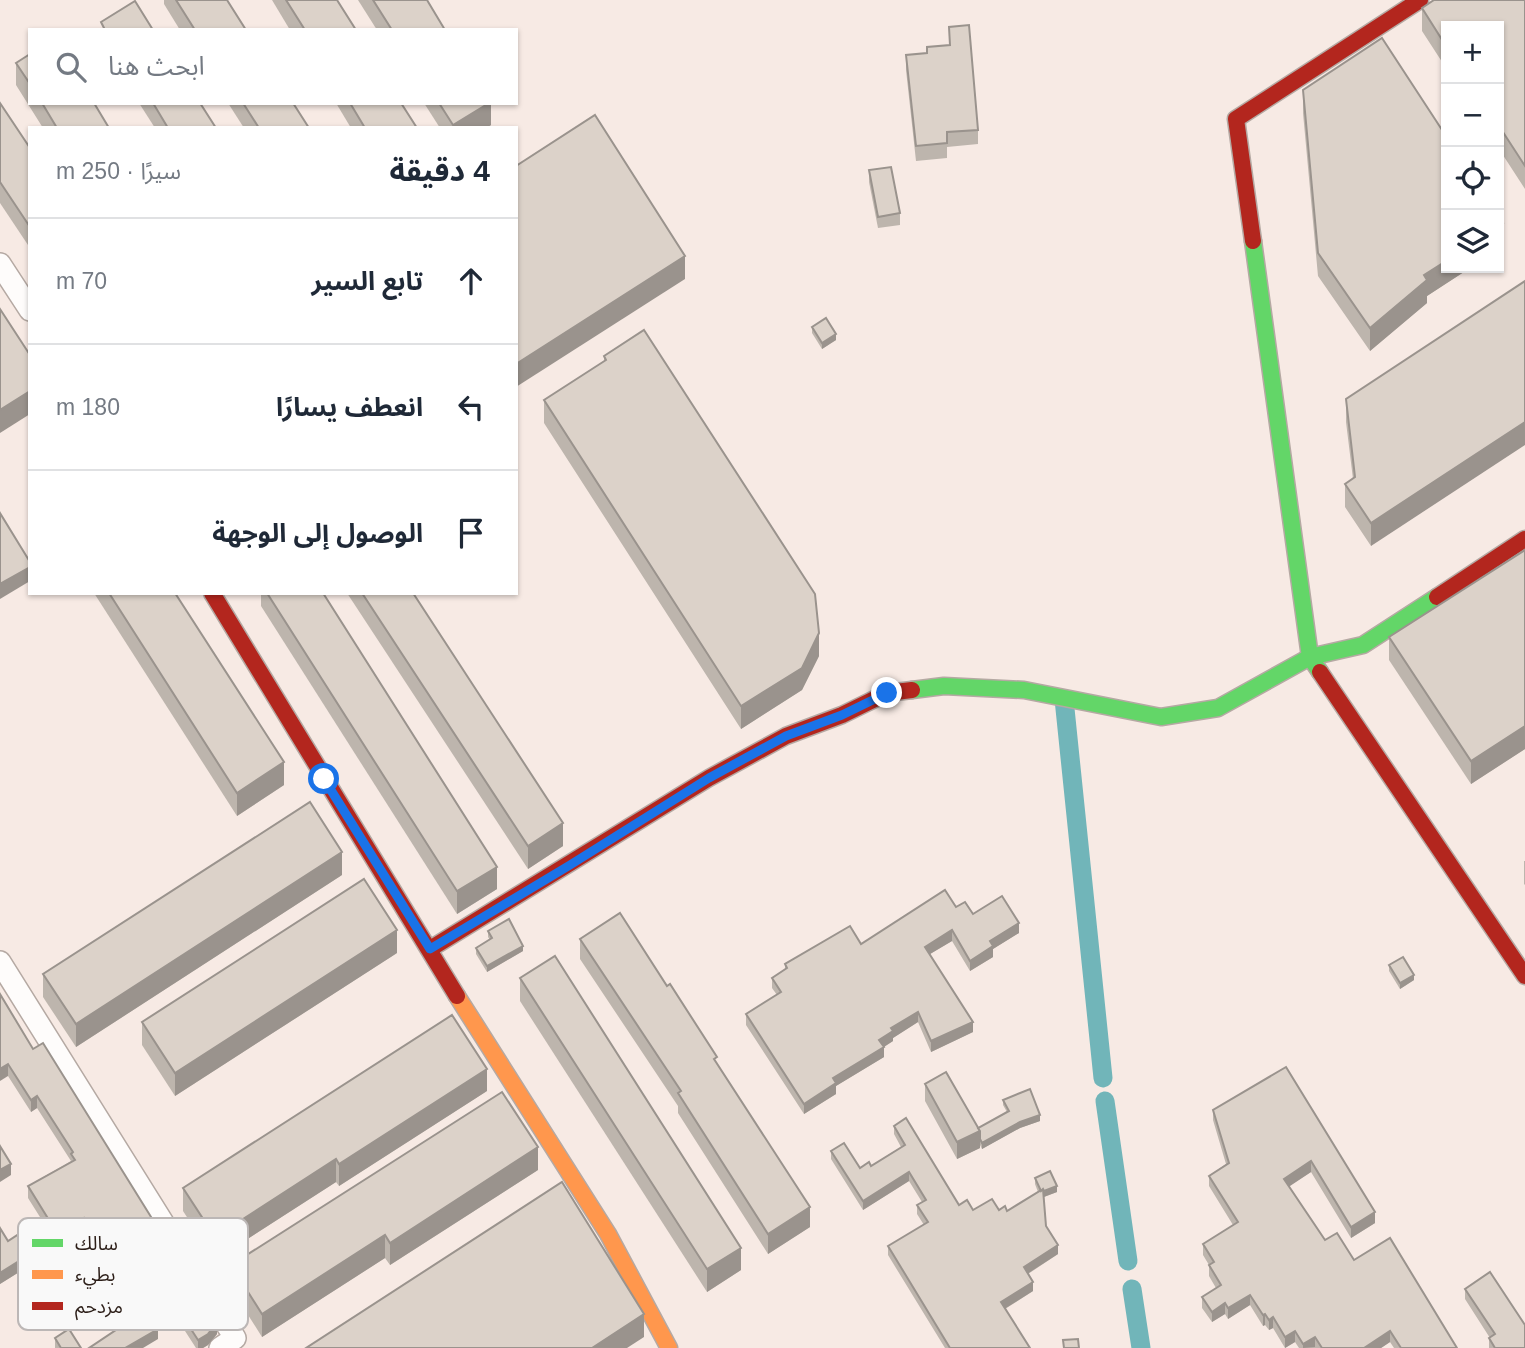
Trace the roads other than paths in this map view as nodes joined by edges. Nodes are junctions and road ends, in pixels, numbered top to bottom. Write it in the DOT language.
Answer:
graph roads {
  1 [pos="1420,0"];
  2 [pos="0,264"];
  3 [pos="28,307"];
  4 [pos="1525,540"];
  5 [pos="213,595"];
  6 [pos="1310,657"];
  7 [pos="430,949"];
  8 [pos="0,961"];
  9 [pos="1525,976"];
  10 [pos="160,1218"];
  11 [pos="230,1330"];
  12 [pos="220,1348"];
  13 [pos="669,1348"];
  1 -- 6 [label="street"];
  2 -- 3 [label="street"];
  4 -- 6 [label="street"];
  5 -- 7 [label="street"];
  6 -- 7 [label="street"];
  6 -- 9 [label="street"];
  7 -- 13 [label="street"];
  8 -- 10 [label="street"];
  11 -- 12 [label="street"];
}
